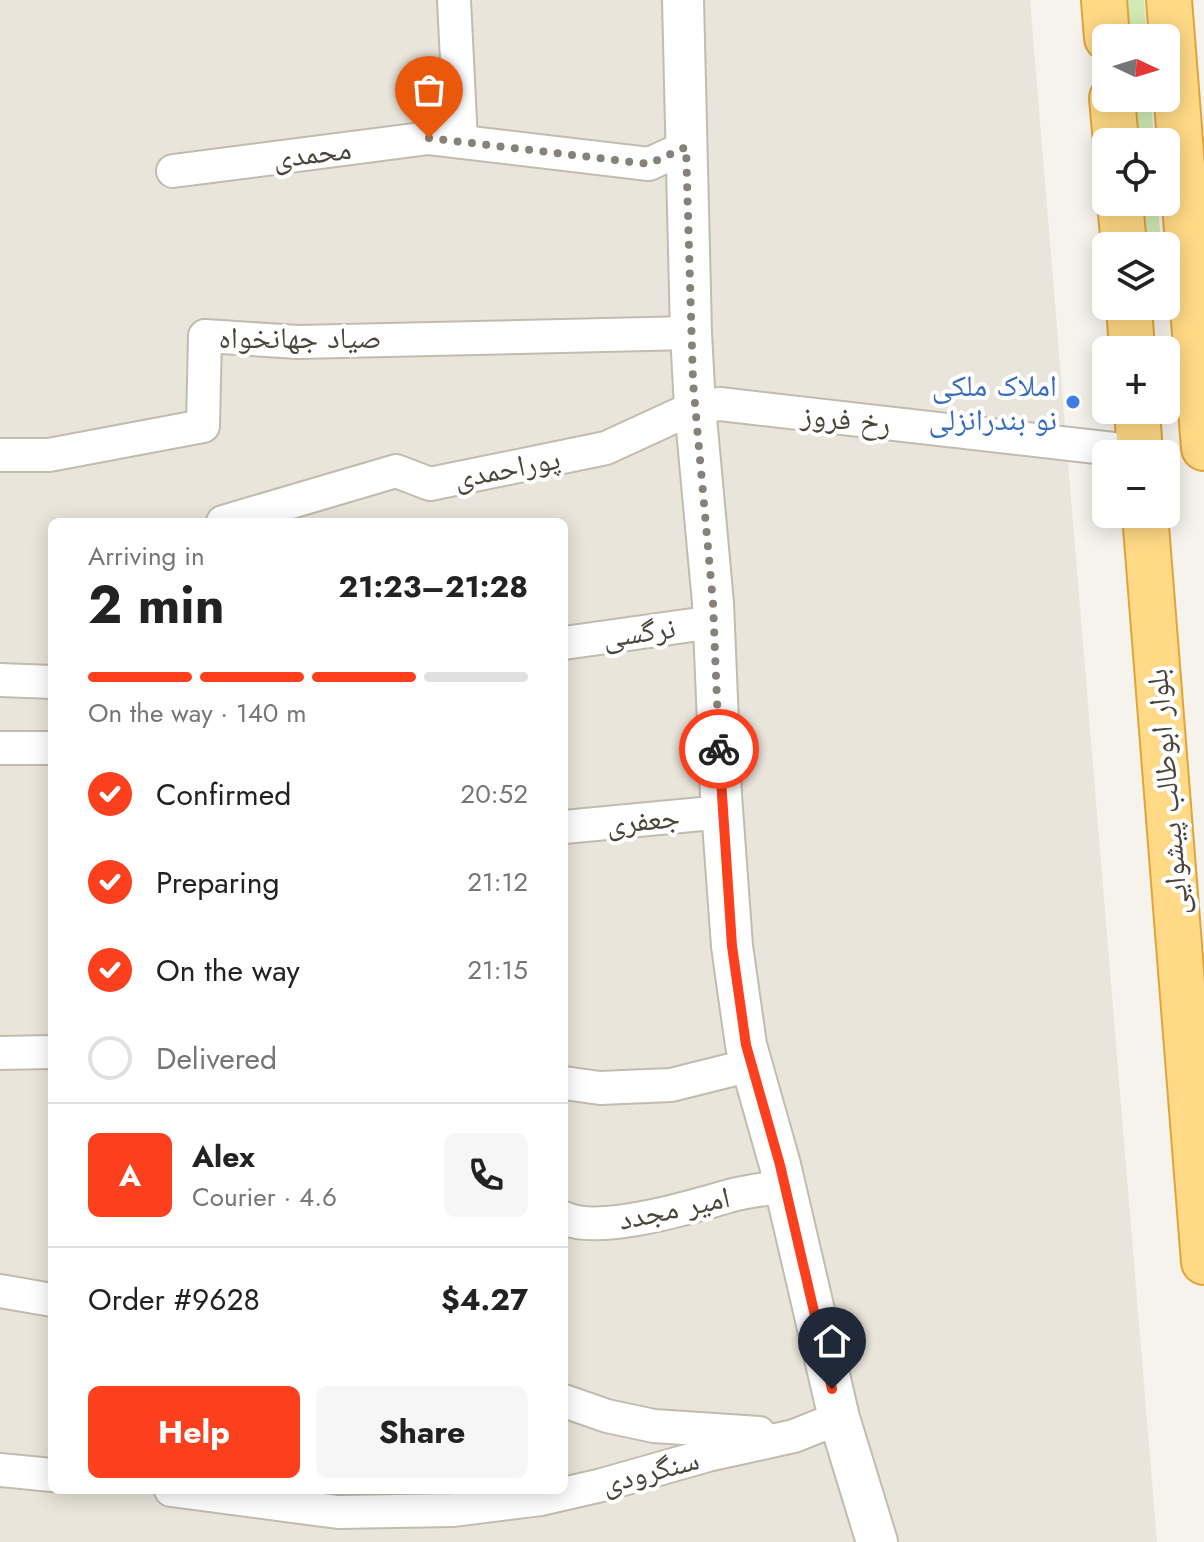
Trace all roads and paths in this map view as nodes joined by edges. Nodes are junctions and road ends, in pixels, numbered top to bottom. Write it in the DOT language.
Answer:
graph roads {
  1 [pos="454,0"];
  2 [pos="683,0"];
  3 [pos="1104,0"];
  4 [pos="1169,0"];
  5 [pos="1106,24"];
  6 [pos="461,141"];
  7 [pos="686,147"];
  8 [pos="173,171"];
  9 [pos="691,333"];
  10 [pos="1202,394"];
  11 [pos="695,407"];
  12 [pos="1139,439"];
  13 [pos="1204,448"];
  14 [pos="0,455"];
  15 [pos="243,518"];
  16 [pos="1146,528"];
  17 [pos="714,622"];
  18 [pos="568,642"];
  19 [pos="0,680"];
  20 [pos="48,682"];
  21 [pos="0,748"];
  22 [pos="48,748"];
  23 [pos="723,812"];
  24 [pos="568,827"];
  25 [pos="48,1052"];
  26 [pos="0,1053"];
  27 [pos="751,1065"];
  28 [pos="568,1084"];
  29 [pos="785,1186"];
  30 [pos="568,1220"];
  31 [pos="1204,1262"];
  32 [pos="0,1291"];
  33 [pos="48,1299"];
  34 [pos="568,1402"];
  35 [pos="839,1418"];
  36 [pos="794,1436"];
  37 [pos="0,1470"];
  38 [pos="48,1475"];
  39 [pos="568,1492"];
  40 [pos="201,1494"];
  41 [pos="560,1494"];
  42 [pos="877,1542"];
  1 -- 6 [label="street"];
  2 -- 7 [label="street"];
  3 -- 5 [label="highway"];
  4 -- 10 [label="highway"];
  6 -- 7 [label="street, محمدی"];
  6 -- 8 [label="street, محمدی"];
  7 -- 9 [label="street"];
  9 -- 11 [label="street"];
  9 -- 14 [label="street, صیاد جهانخواه"];
  10 -- 13 [label="highway"];
  11 -- 12 [label="street, رخ فروز"];
  11 -- 15 [label="street, پوراحمدی"];
  11 -- 17 [label="street"];
  16 -- 31 [label="highway, بلوار ابوطالب پیشوایی"];
  17 -- 18 [label="street, نرگسی"];
  17 -- 23 [label="street"];
  19 -- 20 [label="street"];
  21 -- 22 [label="street"];
  23 -- 24 [label="street, جعفری"];
  23 -- 27 [label="street"];
  25 -- 26 [label="street"];
  27 -- 28 [label="street"];
  27 -- 29 [label="street"];
  29 -- 30 [label="street, امیر مجدد"];
  29 -- 35 [label="street"];
  32 -- 33 [label="street"];
  34 -- 36 [label="street"];
  35 -- 36 [label="street, سنگرودی"];
  35 -- 42 [label="street"];
  36 -- 39 [label="street, سنگرودی"];
  37 -- 38 [label="street"];
  40 -- 41 [label="street, سنگرودی"];
}
